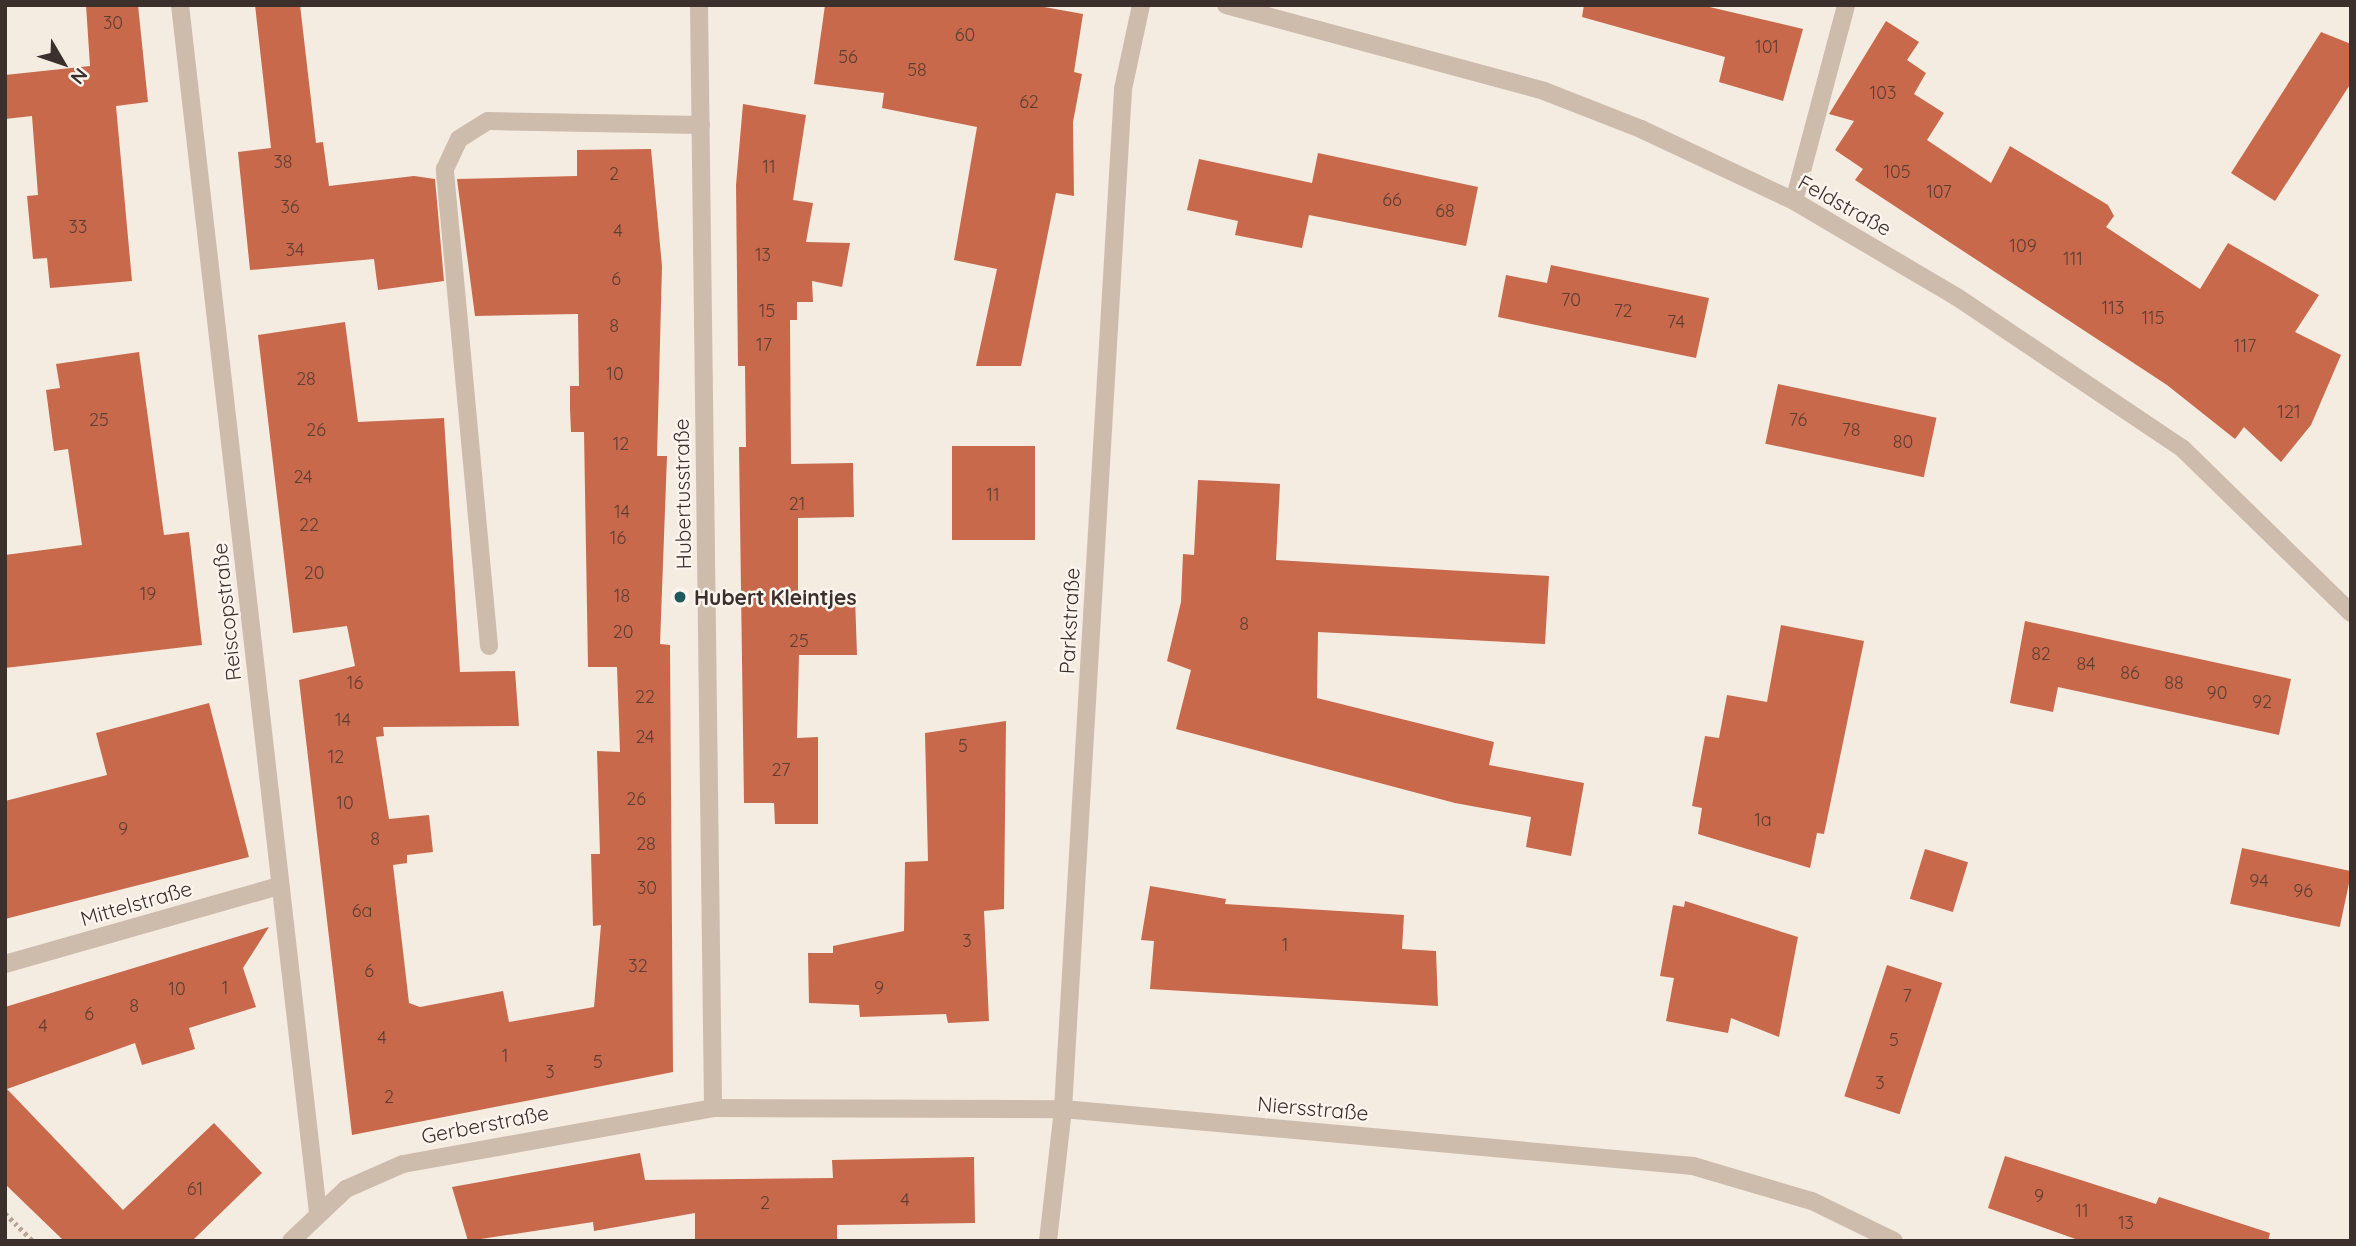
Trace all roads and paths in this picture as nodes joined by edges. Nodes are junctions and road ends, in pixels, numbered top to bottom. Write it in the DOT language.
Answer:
graph roads {
  1 [pos="180,5"];
  2 [pos="699,5"];
  3 [pos="1141,5"];
  4 [pos="1226,5"];
  5 [pos="1846,5"];
  6 [pos="701,125"];
  7 [pos="1794,201"];
  8 [pos="2351,613"];
  9 [pos="489,646"];
  10 [pos="279,886"];
  11 [pos="5,964"];
  12 [pos="713,1108"];
  13 [pos="1063,1109"];
  14 [pos="5,1213"];
  15 [pos="318,1213"];
  16 [pos="33,1241"];
  17 [pos="291,1241"];
  18 [pos="1048,1241"];
  19 [pos="1894,1241"];
  1 -- 10 [label="street, Reiscopstraße"];
  2 -- 6 [label="street, Hubertusstraße"];
  3 -- 13 [label="street, Parkstraße"];
  4 -- 7 [label="street, Feldstraße"];
  5 -- 7 [label="street"];
  6 -- 9 [label="street"];
  6 -- 12 [label="street, Hubertusstraße"];
  7 -- 8 [label="street, Feldstraße"];
  10 -- 11 [label="street, Mittelstraße"];
  10 -- 15 [label="street, Reiscopstraße"];
  12 -- 13 [label="street, Niersstraße"];
  12 -- 15 [label="street, Gerberstraße"];
  13 -- 18 [label="street, Parkstraße"];
  13 -- 19 [label="street, Niersstraße"];
  14 -- 16 [label="path"];
  15 -- 17 [label="street, Gerberstraße"];
}
